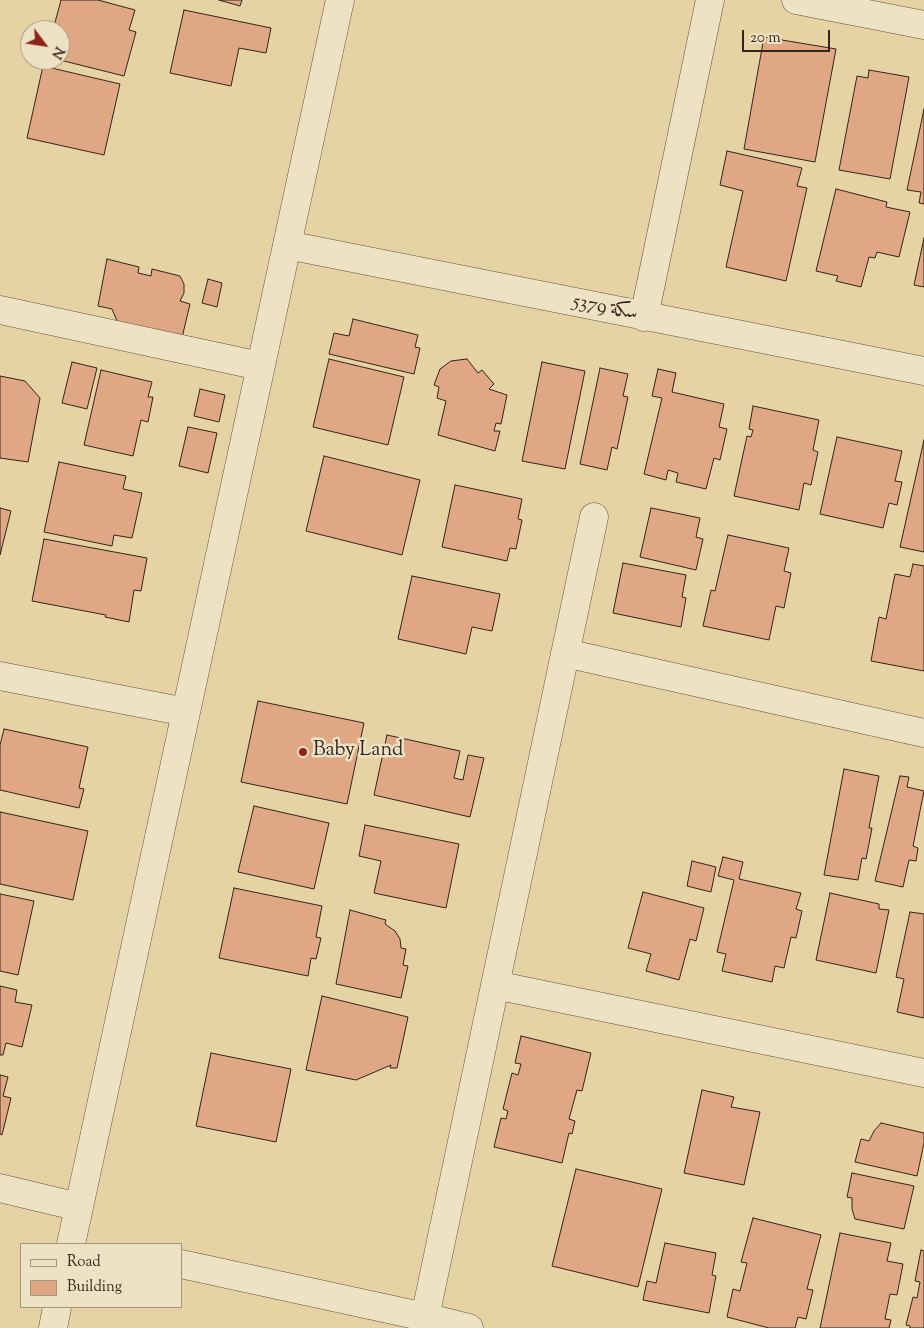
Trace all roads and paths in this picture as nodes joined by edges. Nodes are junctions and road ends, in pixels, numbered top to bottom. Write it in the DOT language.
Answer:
graph roads {
  1 [pos="340,0"];
  2 [pos="710,0"];
  3 [pos="796,0"];
  4 [pos="924,25"];
  5 [pos="287,245"];
  6 [pos="0,310"];
  7 [pos="644,317"];
  8 [pos="260,366"];
  9 [pos="924,371"];
  10 [pos="594,518"];
  11 [pos="565,653"];
  12 [pos="0,676"];
  13 [pos="186,712"];
  14 [pos="924,733"];
  15 [pos="495,985"];
  16 [pos="924,1073"];
  17 [pos="0,1188"];
  18 [pos="78,1207"];
  19 [pos="76,1243"];
  20 [pos="182,1264"];
  21 [pos="57,1308"];
  22 [pos="425,1316"];
  23 [pos="53,1328"];
  24 [pos="469,1328"];
  1 -- 5 [label="street"];
  2 -- 7 [label="street"];
  3 -- 4 [label="street"];
  5 -- 7 [label="street, سكة 5379"];
  5 -- 8 [label="street"];
  6 -- 8 [label="street"];
  7 -- 9 [label="street, سكة 5379"];
  8 -- 13 [label="street"];
  10 -- 11 [label="street"];
  11 -- 14 [label="street"];
  11 -- 15 [label="street"];
  12 -- 13 [label="street"];
  13 -- 18 [label="street"];
  15 -- 16 [label="street"];
  15 -- 22 [label="street"];
  17 -- 18 [label="street"];
  18 -- 19 [label="street"];
  20 -- 22 [label="street"];
  21 -- 23 [label="street"];
  22 -- 24 [label="street"];
}
